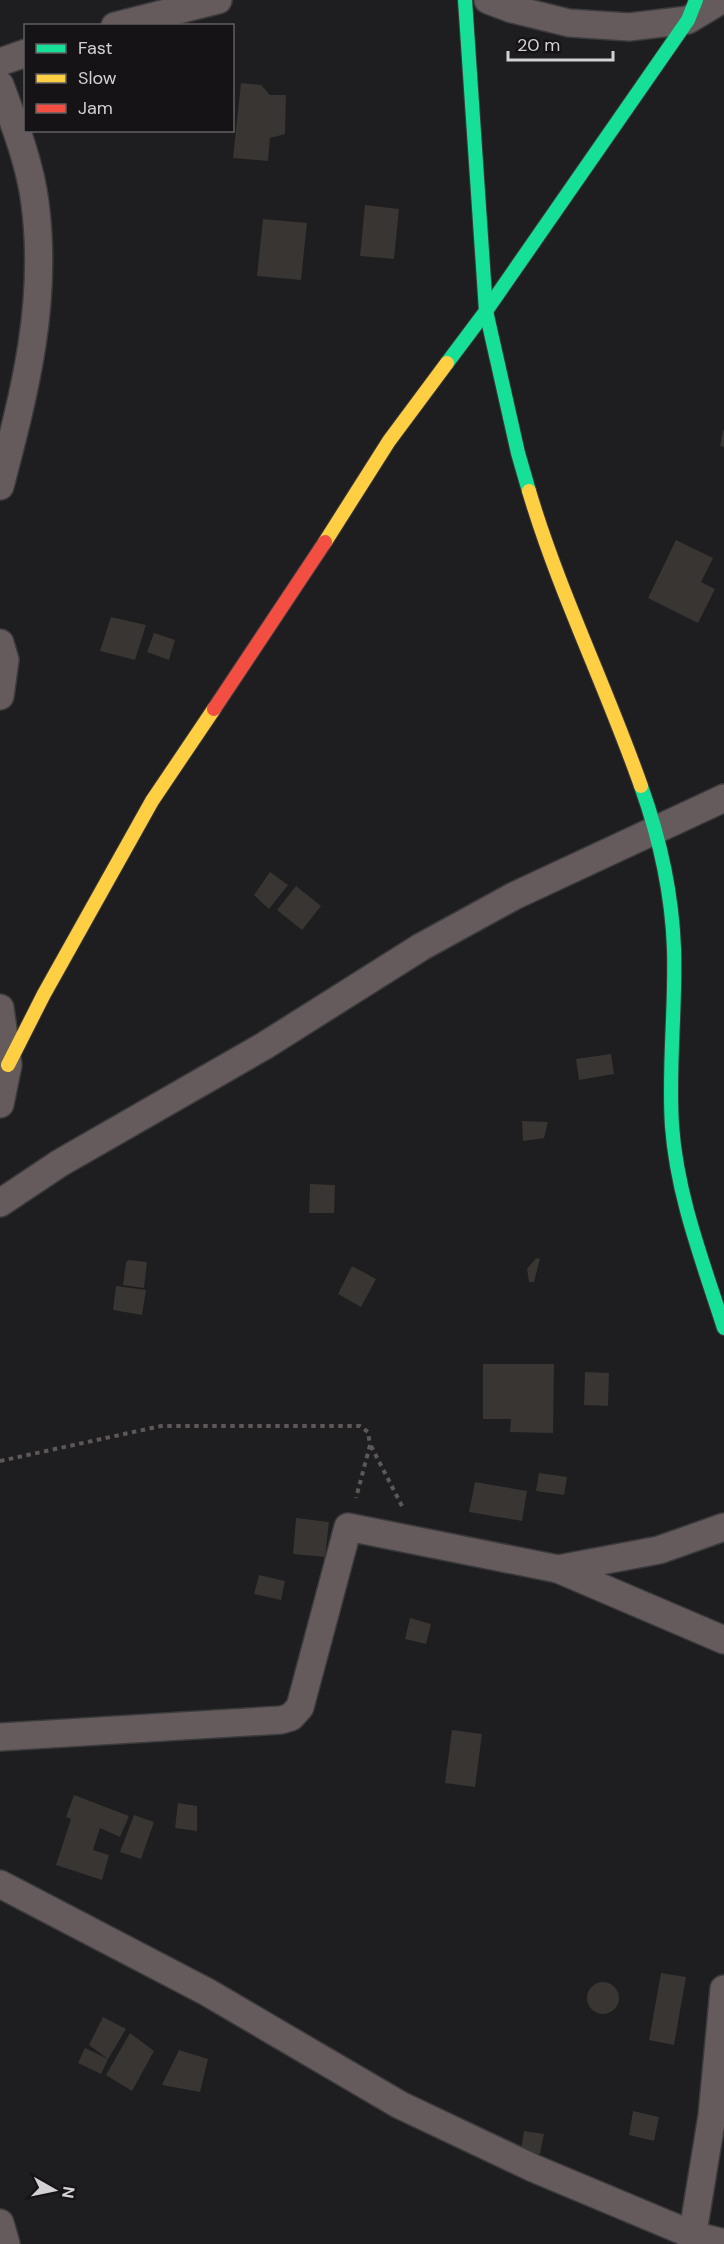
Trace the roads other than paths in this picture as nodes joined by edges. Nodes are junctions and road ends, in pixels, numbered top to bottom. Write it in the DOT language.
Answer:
graph roads {
  1 [pos="218,0"];
  2 [pos="465,0"];
  3 [pos="488,0"];
  4 [pos="721,0"];
  5 [pos="692,10"];
  6 [pos="122,24"];
  7 [pos="24,54"];
  8 [pos="0,62"];
  9 [pos="0,86"];
  10 [pos="486,311"];
  11 [pos="0,486"];
  12 [pos="0,643"];
  13 [pos="0,696"];
  14 [pos="724,798"];
  15 [pos="656,828"];
  16 [pos="0,1008"];
  17 [pos="8,1065"];
  18 [pos="0,1104"];
  19 [pos="0,1203"];
  20 [pos="724,1328"];
  21 [pos="724,1527"];
  22 [pos="558,1569"];
  23 [pos="724,1640"];
  24 [pos="0,1737"];
  25 [pos="0,1884"];
  26 [pos="724,1989"];
  27 [pos="0,2223"];
  28 [pos="692,2239"];
  29 [pos="724,2243"];
  30 [pos="6,2244"];
  1 -- 6 [label="street"];
  2 -- 10 [label="street"];
  3 -- 5 [label="street"];
  4 -- 5 [label="street"];
  5 -- 10 [label="street"];
  7 -- 8 [label="street"];
  9 -- 11 [label="street"];
  10 -- 15 [label="street"];
  10 -- 17 [label="street"];
  12 -- 13 [label="street"];
  14 -- 15 [label="street"];
  15 -- 19 [label="street"];
  15 -- 20 [label="street"];
  16 -- 17 [label="street"];
  17 -- 18 [label="street"];
  21 -- 22 [label="street"];
  22 -- 23 [label="street"];
  22 -- 24 [label="street"];
  25 -- 28 [label="street"];
  26 -- 28 [label="street"];
  27 -- 30 [label="street"];
  28 -- 29 [label="street"];
}
